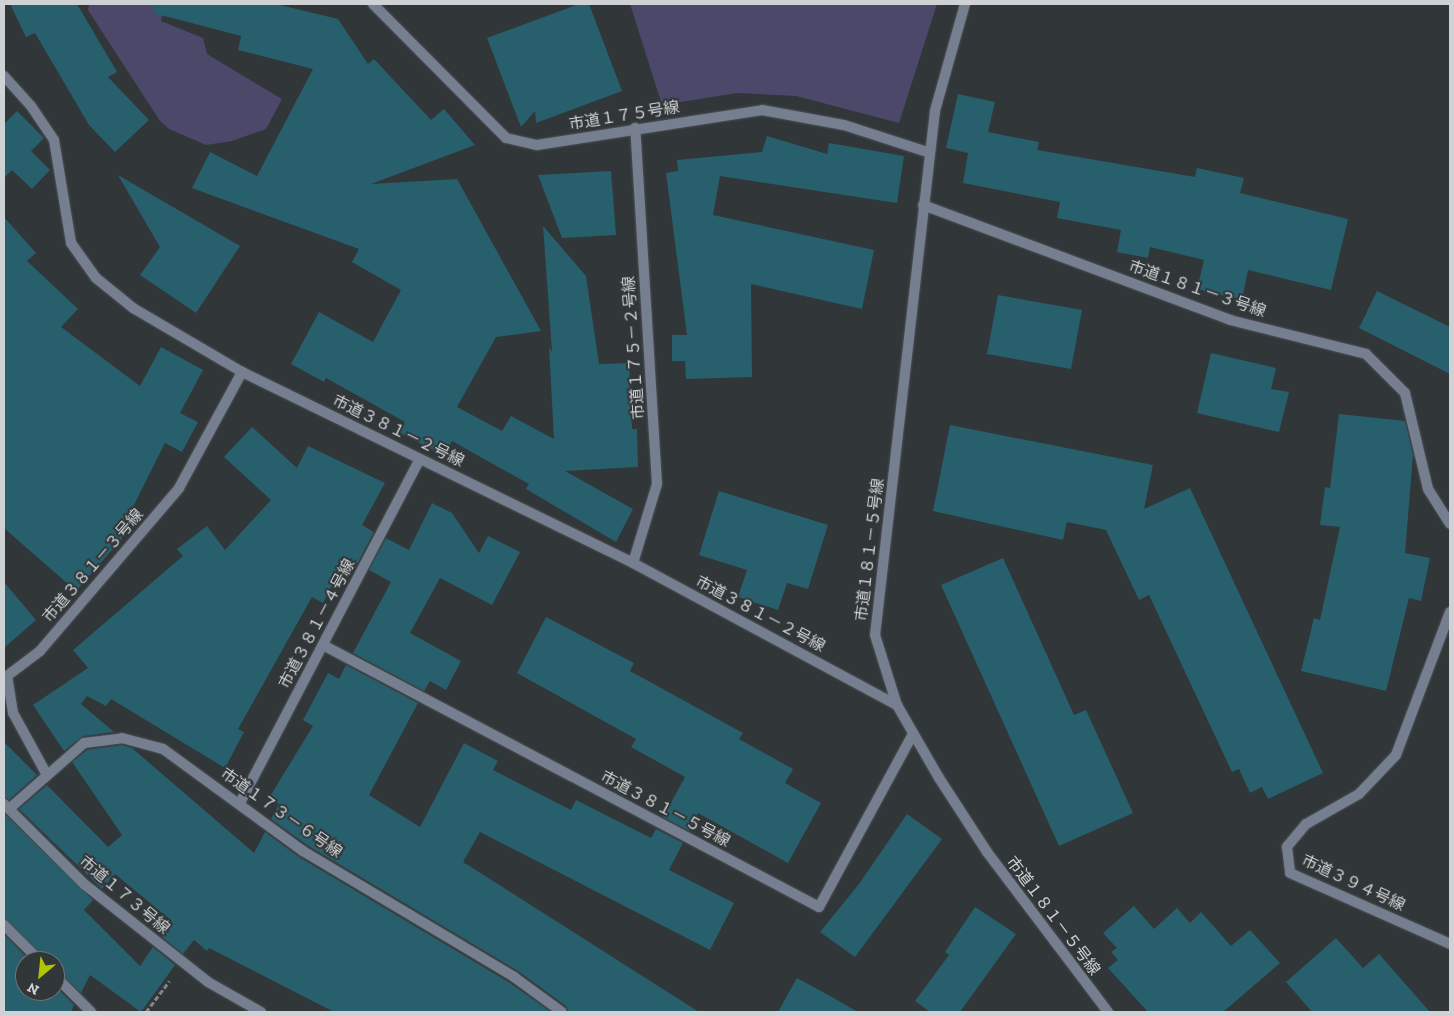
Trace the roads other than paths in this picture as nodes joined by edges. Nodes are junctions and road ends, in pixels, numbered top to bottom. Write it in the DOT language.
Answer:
graph roads {
  1 [pos="373,4"];
  2 [pos="965,4"];
  3 [pos="4,76"];
  4 [pos="635,128"];
  5 [pos="930,152"];
  6 [pos="923,205"];
  7 [pos="242,372"];
  8 [pos="420,459"];
  9 [pos="1450,524"];
  10 [pos="633,563"];
  11 [pos="1450,612"];
  12 [pos="323,645"];
  13 [pos="897,705"];
  14 [pos="914,734"];
  15 [pos="46,775"];
  16 [pos="240,803"];
  17 [pos="6,807"];
  18 [pos="4,925"];
  19 [pos="1450,944"];
  20 [pos="30,951"];
  21 [pos="65,986"];
  22 [pos="91,1012"];
  23 [pos="261,1012"];
  24 [pos="562,1012"];
  25 [pos="1108,1012"];
  1 -- 4 [label="street, 市道１７５号線"];
  2 -- 5 [label="street, 市道１８１－５号線"];
  3 -- 7 [label="street, 市道３８１－２号線"];
  4 -- 5 [label="street, 市道１７５号線"];
  4 -- 10 [label="street, 市道１７５－２号線"];
  5 -- 6 [label="street, 市道１８１－５号線"];
  6 -- 9 [label="street, 市道１８１－３号線"];
  6 -- 13 [label="street, 市道１８１－５号線"];
  7 -- 8 [label="street, 市道３８１－２号線"];
  7 -- 15 [label="street, 市道３８１－３号線"];
  8 -- 10 [label="street, 市道３８１－２号線"];
  8 -- 12 [label="street, 市道３８１－４号線"];
  10 -- 13 [label="street, 市道３８１－２号線"];
  11 -- 19 [label="street, 市道３９４号線"];
  12 -- 14 [label="street, 市道３８１－５号線"];
  12 -- 16 [label="street, 市道３８１－４号線"];
  13 -- 14 [label="street, 市道１８１－５号線"];
  14 -- 25 [label="street, 市道１８１－５号線"];
  15 -- 16 [label="street, 市道１７３－６号線"];
  15 -- 17 [label="street, 市道１７３－６号線"];
  16 -- 24 [label="street, 市道１７３－６号線"];
  17 -- 23 [label="street, 市道１７３号線"];
  18 -- 20 [label="street"];
  21 -- 22 [label="street"];
}
